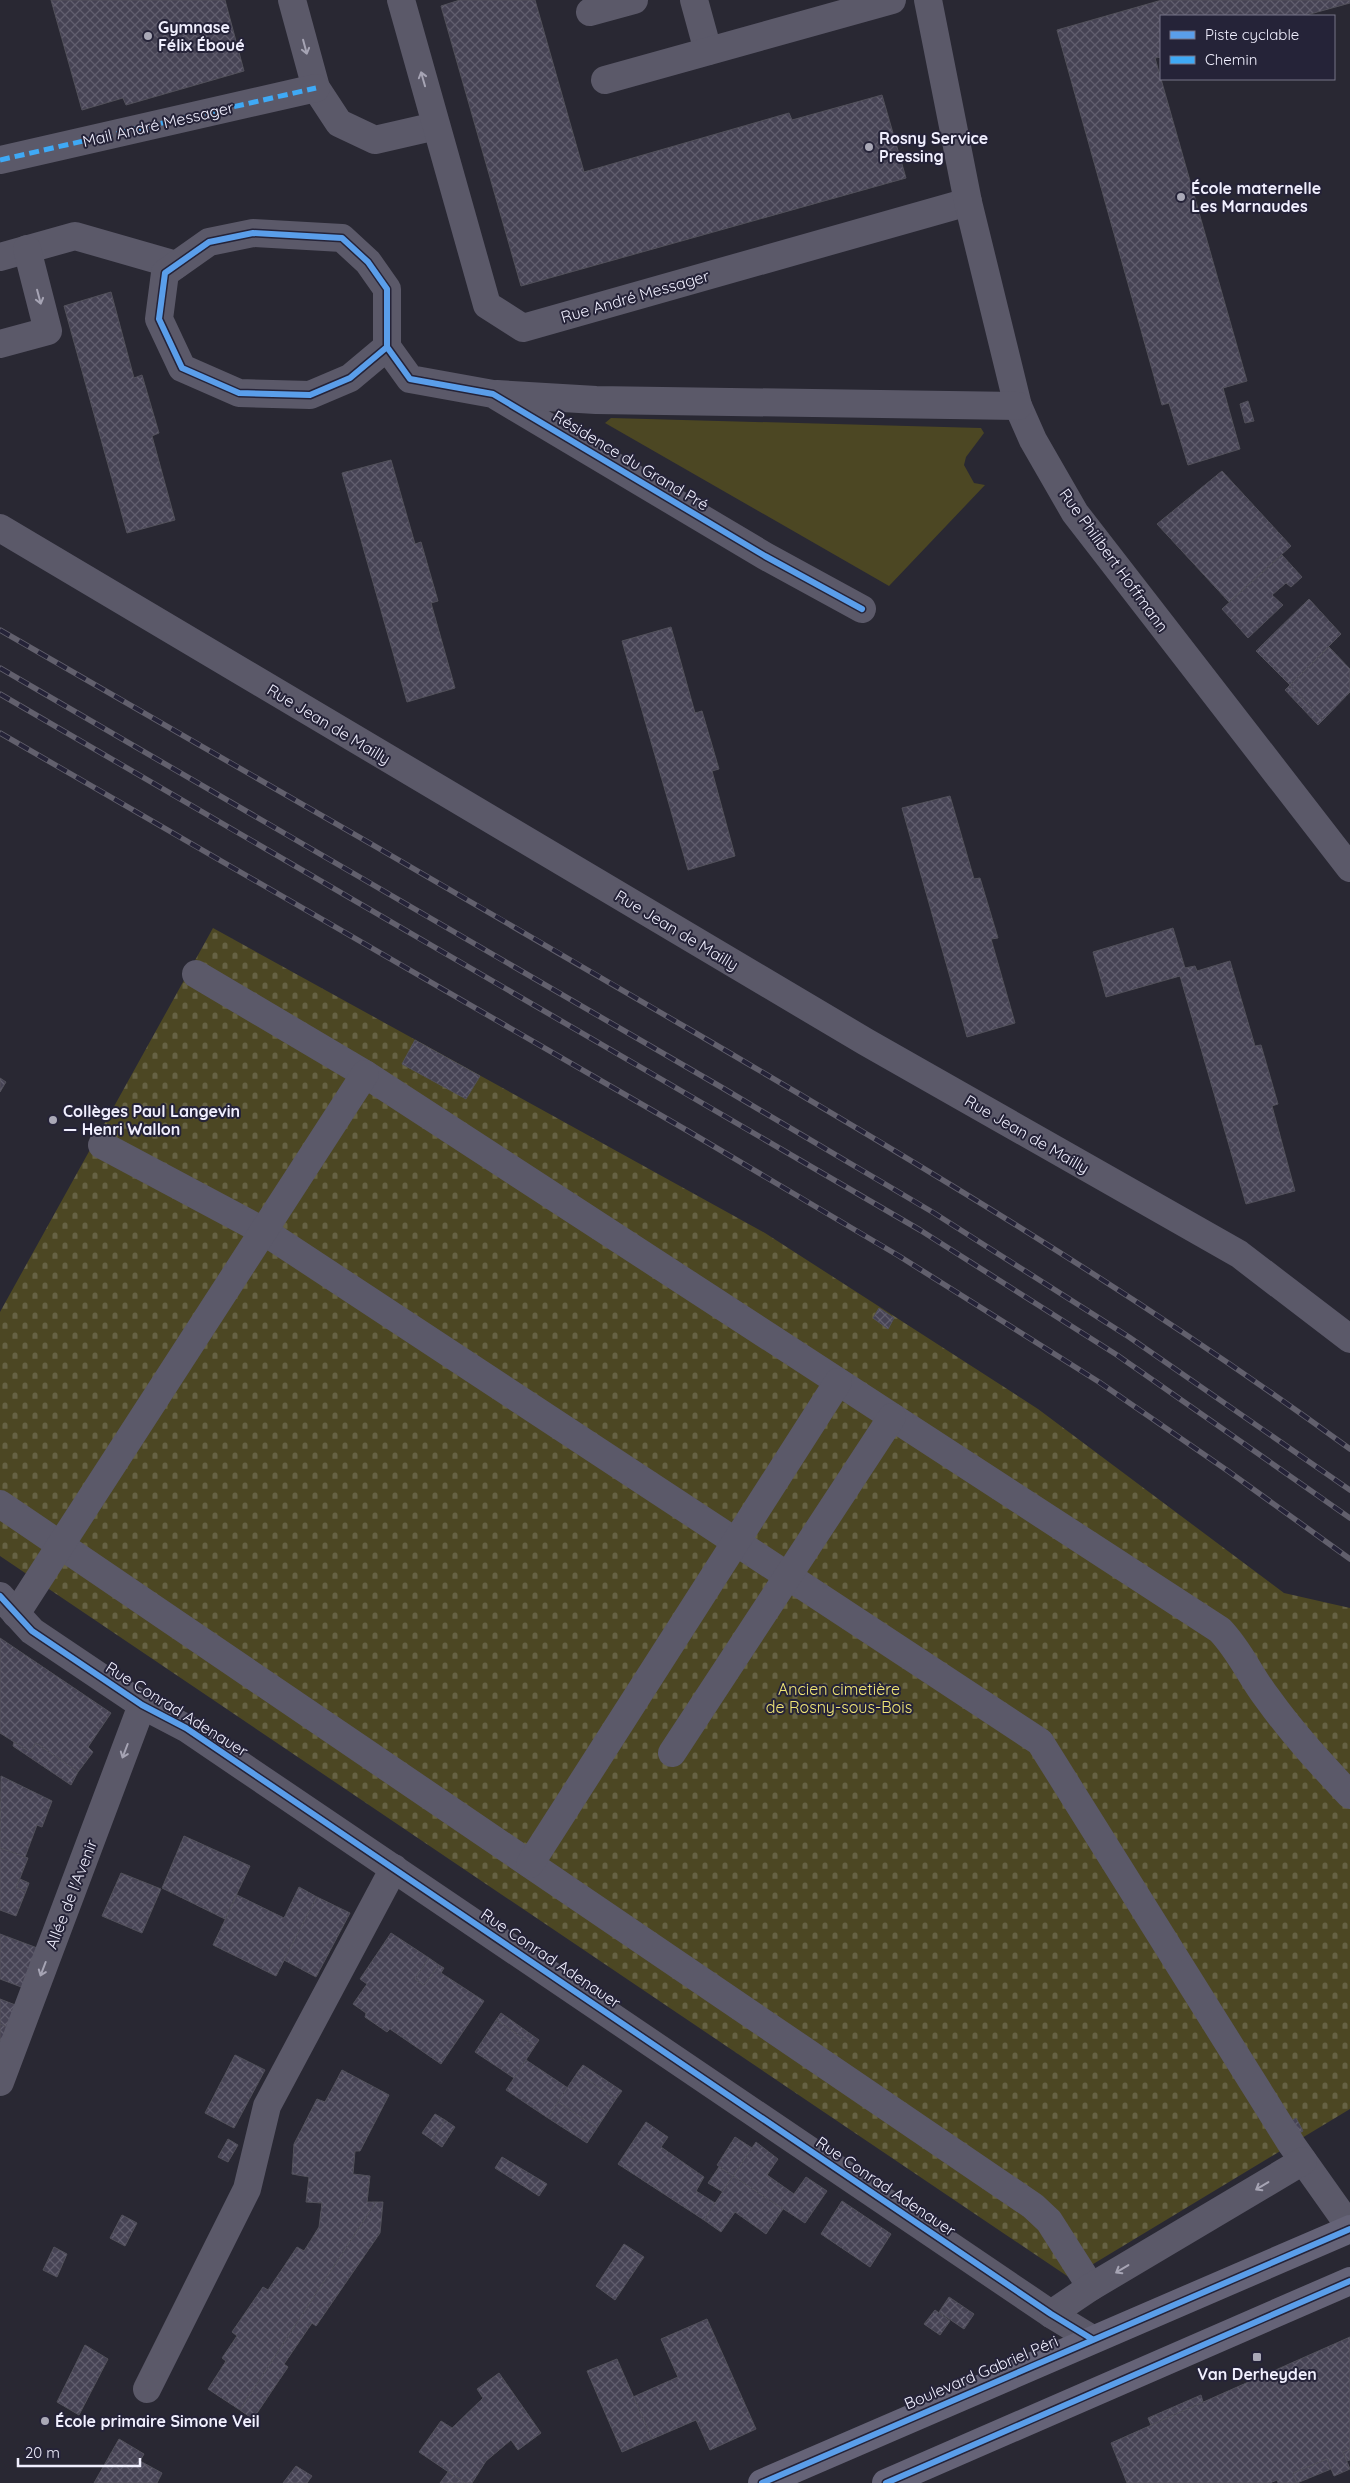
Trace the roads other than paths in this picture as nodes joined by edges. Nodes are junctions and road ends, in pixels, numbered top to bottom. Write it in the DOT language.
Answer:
graph roads {
  1 [pos="292,0"];
  2 [pos="401,0"];
  3 [pos="634,0"];
  4 [pos="694,0"];
  5 [pos="892,0"];
  6 [pos="928,0"];
  7 [pos="590,12"];
  8 [pos="708,51"];
  9 [pos="605,80"];
  10 [pos="316,88"];
  11 [pos="436,126"];
  12 [pos="0,160"];
  13 [pos="968,202"];
  14 [pos="27,250"];
  15 [pos="0,257"];
  16 [pos="176,265"];
  17 [pos="0,344"];
  18 [pos="387,347"];
  19 [pos="493,394"];
  20 [pos="1018,406"];
  21 [pos="0,528"];
  22 [pos="862,609"];
  23 [pos="1350,868"];
  24 [pos="196,974"];
  25 [pos="366,1074"];
  26 [pos="102,1145"];
  27 [pos="265,1232"];
  28 [pos="1350,1339"];
  29 [pos="838,1382"];
  30 [pos="892,1417"];
  31 [pos="0,1504"];
  32 [pos="736,1542"];
  33 [pos="62,1545"];
  34 [pos="789,1576"];
  35 [pos="8,1605"];
  36 [pos="142,1706"];
  37 [pos="672,1753"];
  38 [pos="1350,1795"];
  39 [pos="530,1864"];
  40 [pos="394,1868"];
  41 [pos="0,2082"];
  42 [pos="1303,2161"];
  43 [pos="1350,2228"];
  44 [pos="1350,2281"];
  45 [pos="1091,2287"];
  46 [pos="1051,2314"];
  47 [pos="1092,2339"];
  48 [pos="147,2389"];
  49 [pos="762,2483"];
  50 [pos="886,2483"];
  1 -- 10 [label="street, one-way"];
  11 -- 2 [label="street, Rue André Messager, one-way"];
  3 -- 7 [label="street"];
  4 -- 8 [label="street"];
  5 -- 8 [label="street"];
  6 -- 13 [label="street, Rue Philibert Hoffmann"];
  8 -- 9 [label="street"];
  10 -- 11 [label="street"];
  10 -- 12 [label="street, Mail André Messager"];
  11 -- 13 [label="street, Rue André Messager"];
  13 -- 20 [label="street, Rue Philibert Hoffmann"];
  14 -- 15 [label="street"];
  14 -- 16 [label="street"];
  14 -- 17 [label="street, one-way"];
  16 -- 18 [label="street"];
  16 -- 18 [label="street"];
  18 -- 19 [label="street, Résidence du Grand Pré"];
  19 -- 20 [label="street"];
  19 -- 22 [label="street, Résidence du Grand Pré"];
  20 -- 23 [label="street, Rue Philibert Hoffmann"];
  21 -- 28 [label="street, Rue Jean de Mailly"];
  24 -- 25 [label="street"];
  25 -- 27 [label="street"];
  25 -- 29 [label="street"];
  26 -- 27 [label="street"];
  27 -- 32 [label="street"];
  27 -- 33 [label="street"];
  29 -- 30 [label="street"];
  29 -- 32 [label="street"];
  30 -- 34 [label="street"];
  30 -- 38 [label="street"];
  31 -- 33 [label="street"];
  32 -- 34 [label="street"];
  32 -- 39 [label="street"];
  33 -- 35 [label="street"];
  33 -- 39 [label="street"];
  34 -- 37 [label="street"];
  34 -- 42 [label="street"];
  35 -- 36 [label="street, Rue Conrad Adenauer"];
  36 -- 40 [label="street, Rue Conrad Adenauer"];
  36 -- 41 [label="street, Allée de l'Avenir, one-way"];
  39 -- 45 [label="street"];
  40 -- 46 [label="street, Rue Conrad Adenauer"];
  40 -- 48 [label="street"];
  42 -- 43 [label="street"];
  42 -- 45 [label="street, one-way"];
  43 -- 47 [label="main road, Boulevard Gabriel Péri"];
  44 -- 50 [label="main road"];
  45 -- 46 [label="street"];
  46 -- 47 [label="street, Rue Conrad Adenauer"];
  47 -- 49 [label="main road, Boulevard Gabriel Péri"];
}
